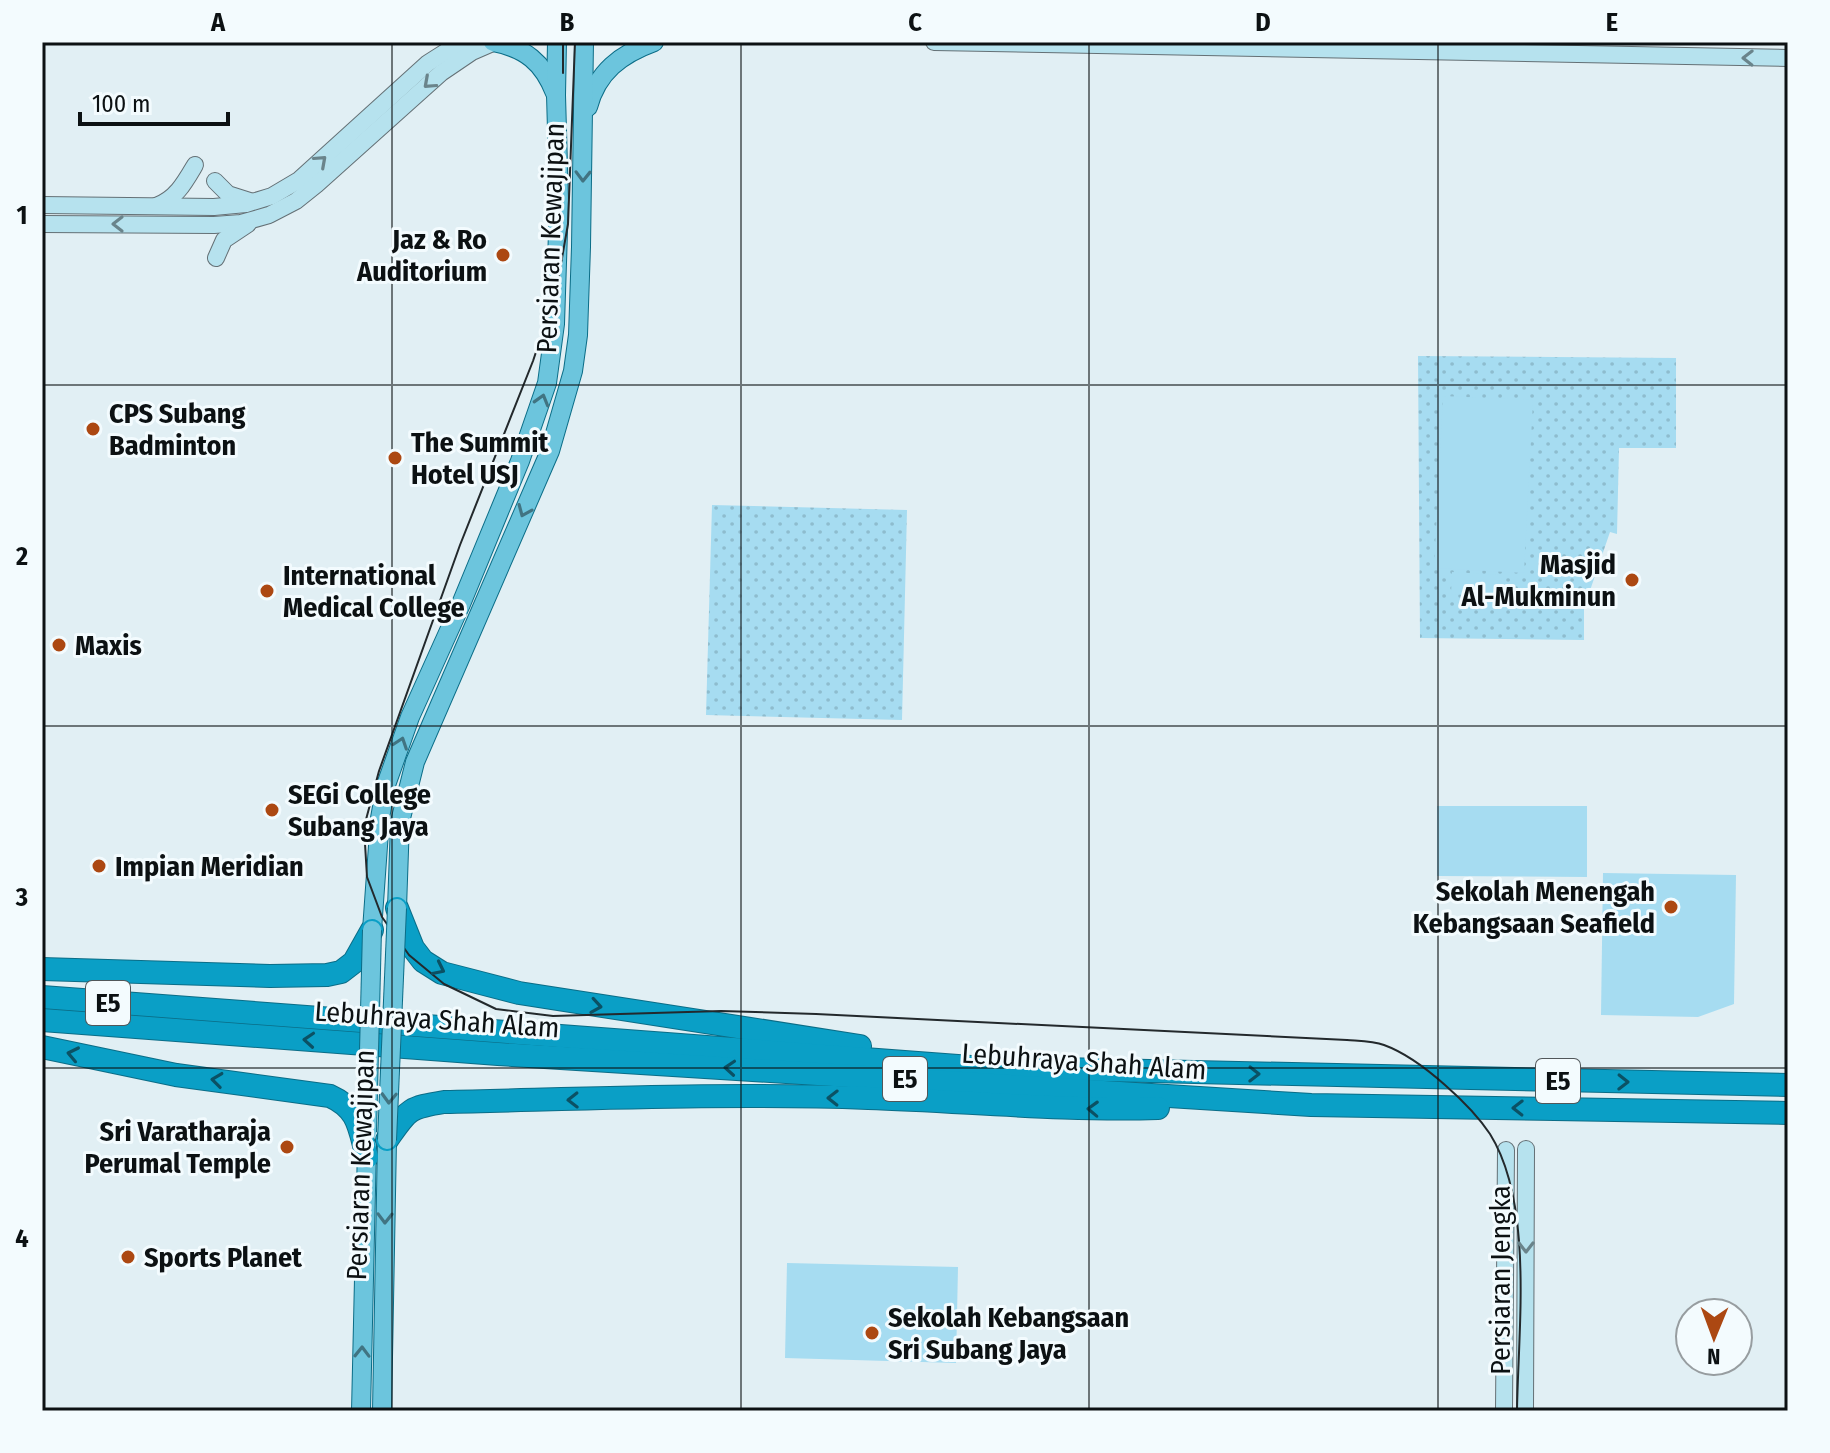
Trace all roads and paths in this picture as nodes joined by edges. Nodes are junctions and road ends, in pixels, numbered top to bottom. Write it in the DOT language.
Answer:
graph roads {
  1 [pos="461,42"];
  2 [pos="494,42"];
  3 [pos="557,42"];
  4 [pos="584,42"];
  5 [pos="654,42"];
  6 [pos="934,42"];
  7 [pos="1008,43"];
  8 [pos="1788,58"];
  9 [pos="556,95"];
  10 [pos="583,122"];
  11 [pos="195,165"];
  12 [pos="215,181"];
  13 [pos="256,202"];
  14 [pos="42,205"];
  15 [pos="150,207"];
  16 [pos="256,220"];
  17 [pos="42,224"];
  18 [pos="216,258"];
  19 [pos="397,908"];
  20 [pos="372,930"];
  21 [pos="42,969"];
  22 [pos="42,997"];
  23 [pos="42,1020"];
  24 [pos="42,1047"];
  25 [pos="971,1067"];
  26 [pos="1788,1075"];
  27 [pos="1656,1082"];
  28 [pos="1788,1085"];
  29 [pos="1311,1105"];
  30 [pos="1652,1110"];
  31 [pos="1788,1113"];
  32 [pos="1788,1119"];
  33 [pos="377,1136"];
  34 [pos="1526,1149"];
  35 [pos="1506,1150"];
  36 [pos="367,1157"];
  37 [pos="1508,1168"];
  38 [pos="1526,1169"];
  39 [pos="361,1411"];
  40 [pos="382,1411"];
  41 [pos="1504,1411"];
  42 [pos="1525,1411"];
  13 -- 1 [label="main road, one-way"];
  2 -- 9 [label="main road"];
  2 -- 16 [label="main road, one-way"];
  3 -- 9 [label="main road, Persiaran Kewajipan"];
  4 -- 10 [label="main road, Persiaran Kewajipan"];
  5 -- 10 [label="main road"];
  6 -- 7 [label="main road"];
  8 -- 7 [label="main road, one-way"];
  20 -- 9 [label="main road, Persiaran Kewajipan, one-way"];
  10 -- 19 [label="main road, Persiaran Kewajipan, one-way"];
  11 -- 15 [label="main road"];
  12 -- 13 [label="main road"];
  13 -- 15 [label="main road"];
  14 -- 15 [label="main road"];
  16 -- 17 [label="main road, one-way"];
  16 -- 18 [label="main road"];
  19 -- 25 [label="highway, one-way"];
  19 -- 33 [label="main road, Persiaran Kewajipan, one-way, bridge"];
  20 -- 21 [label="highway"];
  20 -- 33 [label="main road, Persiaran Kewajipan, bridge"];
  22 -- 25 [label="highway, Lebuhraya Shah Alam / E5"];
  29 -- 23 [label="highway, Lebuhraya Shah Alam / E5, one-way"];
  36 -- 24 [label="highway, one-way"];
  25 -- 27 [label="highway, Lebuhraya Shah Alam / E5, one-way"];
  26 -- 27 [label="highway"];
  27 -- 28 [label="highway, Lebuhraya Shah Alam / E5"];
  30 -- 29 [label="highway, Lebuhraya Shah Alam / E5, one-way"];
  29 -- 33 [label="highway, one-way"];
  30 -- 31 [label="highway, Lebuhraya Shah Alam / E5"];
  30 -- 32 [label="highway"];
  33 -- 36 [label="main road, Persiaran Kewajipan"];
  33 -- 40 [label="main road, Persiaran Kewajipan, one-way"];
  34 -- 38 [label="main road, Persiaran Jengka"];
  35 -- 37 [label="main road, Persiaran Jengka"];
  39 -- 36 [label="main road, Persiaran Kewajipan, one-way"];
  37 -- 38 [label="main road"];
  37 -- 41 [label="main road, Persiaran Jengka"];
  38 -- 42 [label="main road, Persiaran Jengka, one-way"];
}
